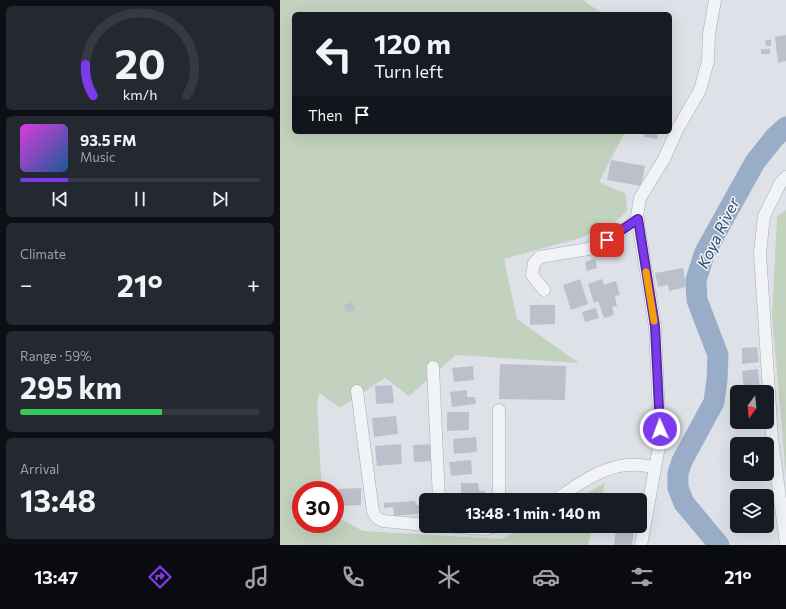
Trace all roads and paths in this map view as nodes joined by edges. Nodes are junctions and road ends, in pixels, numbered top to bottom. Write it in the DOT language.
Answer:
graph roads {
  1 [pos="715,0"];
  2 [pos="786,177"];
  3 [pos="638,219"];
  4 [pos="544,290"];
  5 [pos="433,367"];
  6 [pos="357,391"];
  7 [pos="499,410"];
  8 [pos="655,467"];
  9 [pos="439,493"];
  10 [pos="499,493"];
  11 [pos="566,493"];
  12 [pos="419,524"];
  13 [pos="641,545"];
  14 [pos="786,545"];
  1 -- 3 [label="street"];
  2 -- 14 [label="street"];
  3 -- 4 [label="street"];
  3 -- 8 [label="street"];
  5 -- 9 [label="street"];
  6 -- 12 [label="street"];
  7 -- 10 [label="street"];
  8 -- 11 [label="street"];
  8 -- 13 [label="street"];
}
